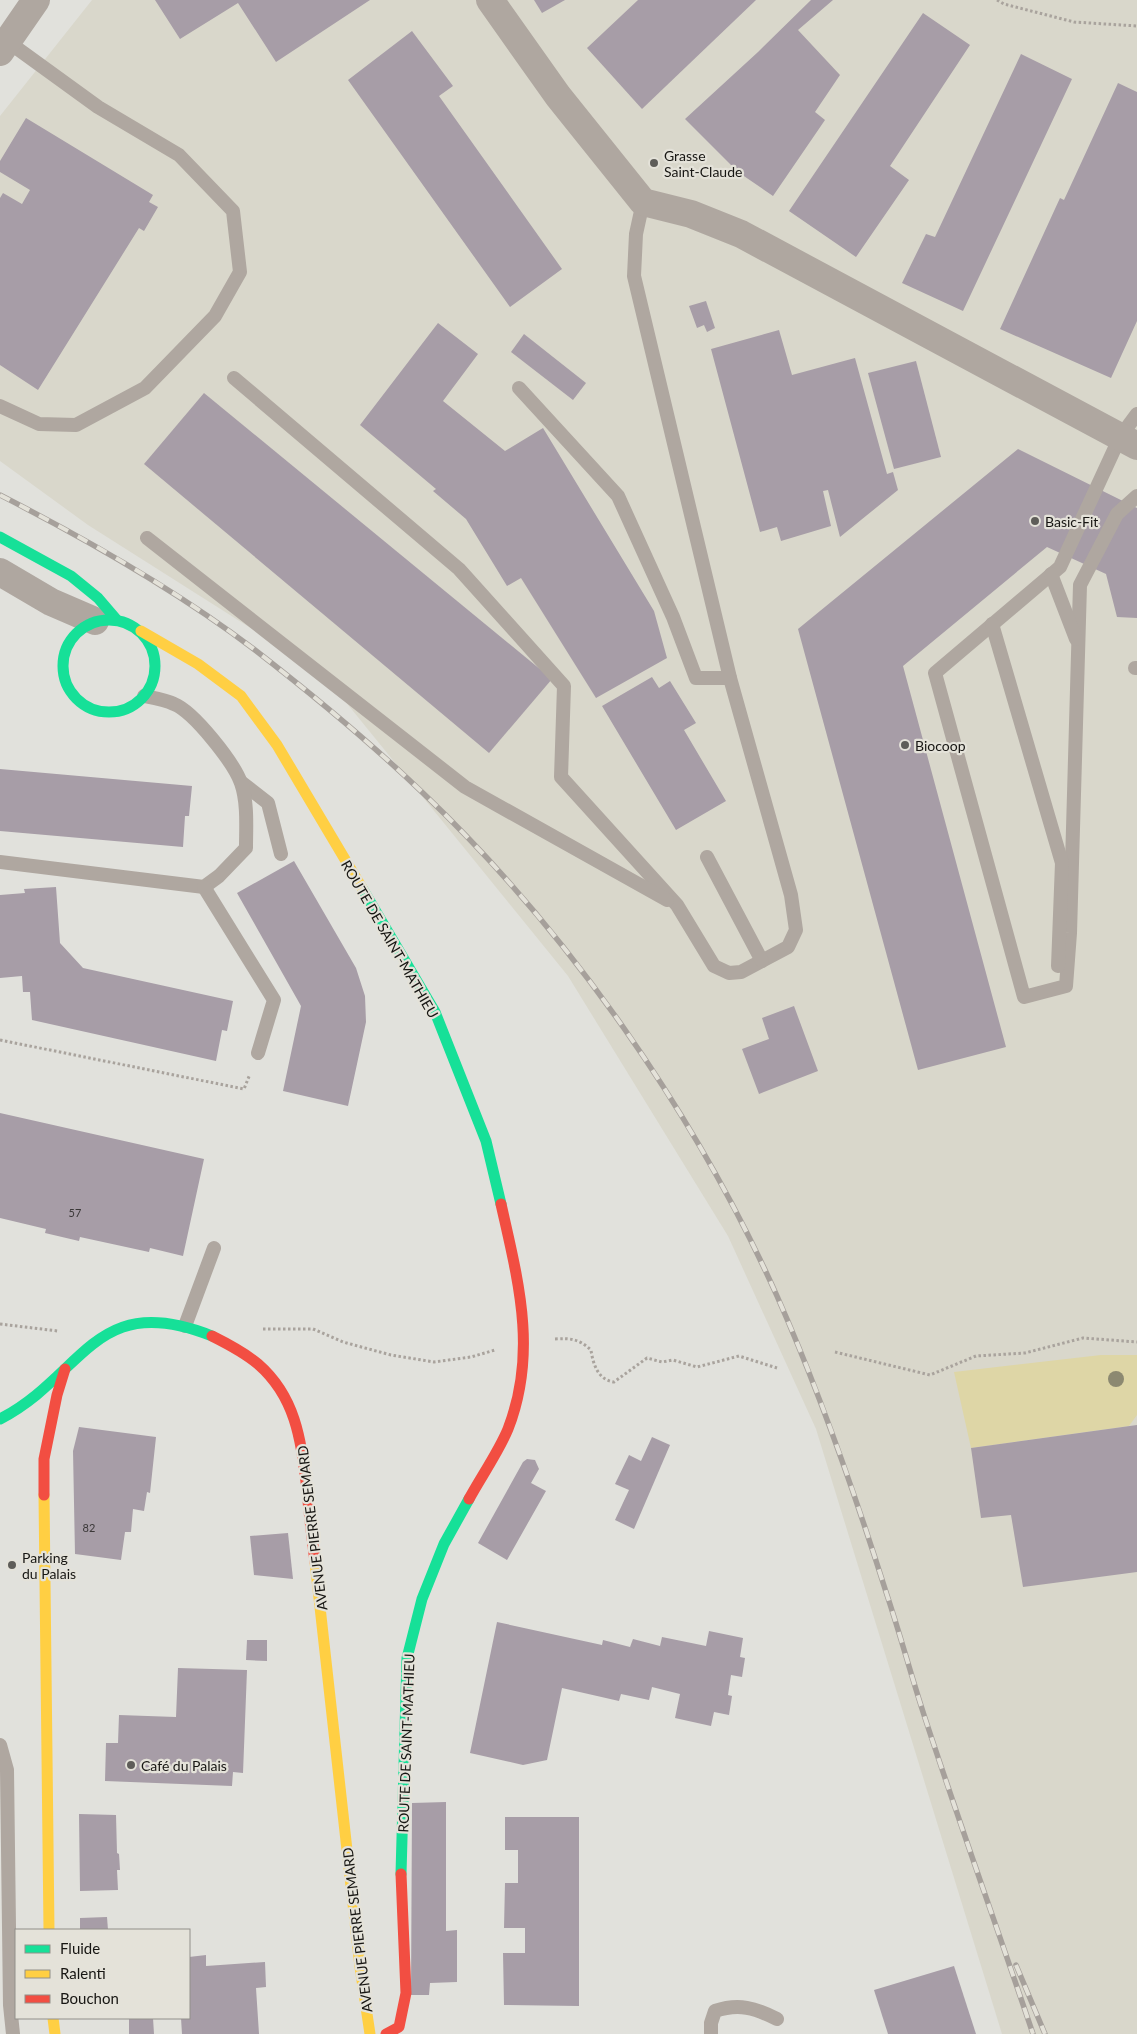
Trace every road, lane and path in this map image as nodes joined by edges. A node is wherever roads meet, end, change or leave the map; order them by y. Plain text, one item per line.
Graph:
1 (36, 0) edge
2 (490, 0) edge
3 (997, 0) edge
4 (1137, 26) edge
5 (4, 47) edge
6 (643, 202) junction
7 (234, 378) dead end
8 (519, 388) dead end
9 (0, 406) edge
10 (1137, 414) edge
11 (1128, 441) edge
12 (1137, 496) edge
13 (0, 537) edge
14 (147, 538) dead end
15 (0, 572) edge
16 (1051, 574) junction
17 (105, 620) junction
18 (992, 624) junction
19 (140, 631) junction
20 (1078, 645) junction
21 (730, 678) junction
22 (144, 696) junction
23 (241, 782) junction
24 (281, 854) dead end
25 (707, 857) dead end
26 (0, 862) edge
27 (204, 887) junction
28 (677, 905) junction
29 (762, 961) junction
30 (1058, 988) junction
31 (0, 1040) edge
32 (258, 1053) dead end
33 (244, 1089) dead end
34 (214, 1248) dead end
35 (0, 1324) edge
36 (185, 1326) junction
37 (288, 1329) dead end
38 (101, 1336) junction
39 (553, 1339) dead end
40 (1137, 1342) edge
41 (498, 1349) dead end
42 (835, 1352) dead end
43 (67, 1363) junction
44 (777, 1368) dead end
45 (3, 1424) edge
46 (38, 1440) dead end
47 (44, 1459) junction
48 (0, 1745) edge
49 (49, 1929) edge
50 (53, 2019) edge
51 (777, 2019) dead end
52 (13, 2034) edge
53 (55, 2034) edge
54 (370, 2034) edge
55 (386, 2034) edge
56 (711, 2034) edge

1 - 5 street
2 - 6 street
3 - 4 path
5 - 9 lane
6 - 11 street
6 - 21 lane
7 - 28 lane
8 - 21 lane
10 - 11 lane
11 - 16 lane
12 - 20 lane
13 - 17 street
14 - 28 lane
15 - 17 street
16 - 18 lane
16 - 20 lane
17 - 19 street
17 - 22 street
18 - 30 lane
18 - 30 lane
19 - 22 street
19 - 55 street, ROUTE DE SAINT-MATHIEU
20 - 30 lane
21 - 29 lane
22 - 23 lane
23 - 24 lane
23 - 27 lane
25 - 29 lane
26 - 27 lane
27 - 32 lane
28 - 29 lane
31 - 33 path
34 - 36 lane
35 - 38 path
36 - 38 street, AVENUE PIERRE SEMARD
36 - 54 street, AVENUE PIERRE SEMARD
37 - 41 path
38 - 43 street, AVENUE PIERRE SEMARD
39 - 44 path
40 - 42 path
43 - 45 street, AVENUE PIERRE SEMARD
43 - 47 street
46 - 47 street
47 - 49 street
48 - 52 lane
50 - 53 street
51 - 56 lane

